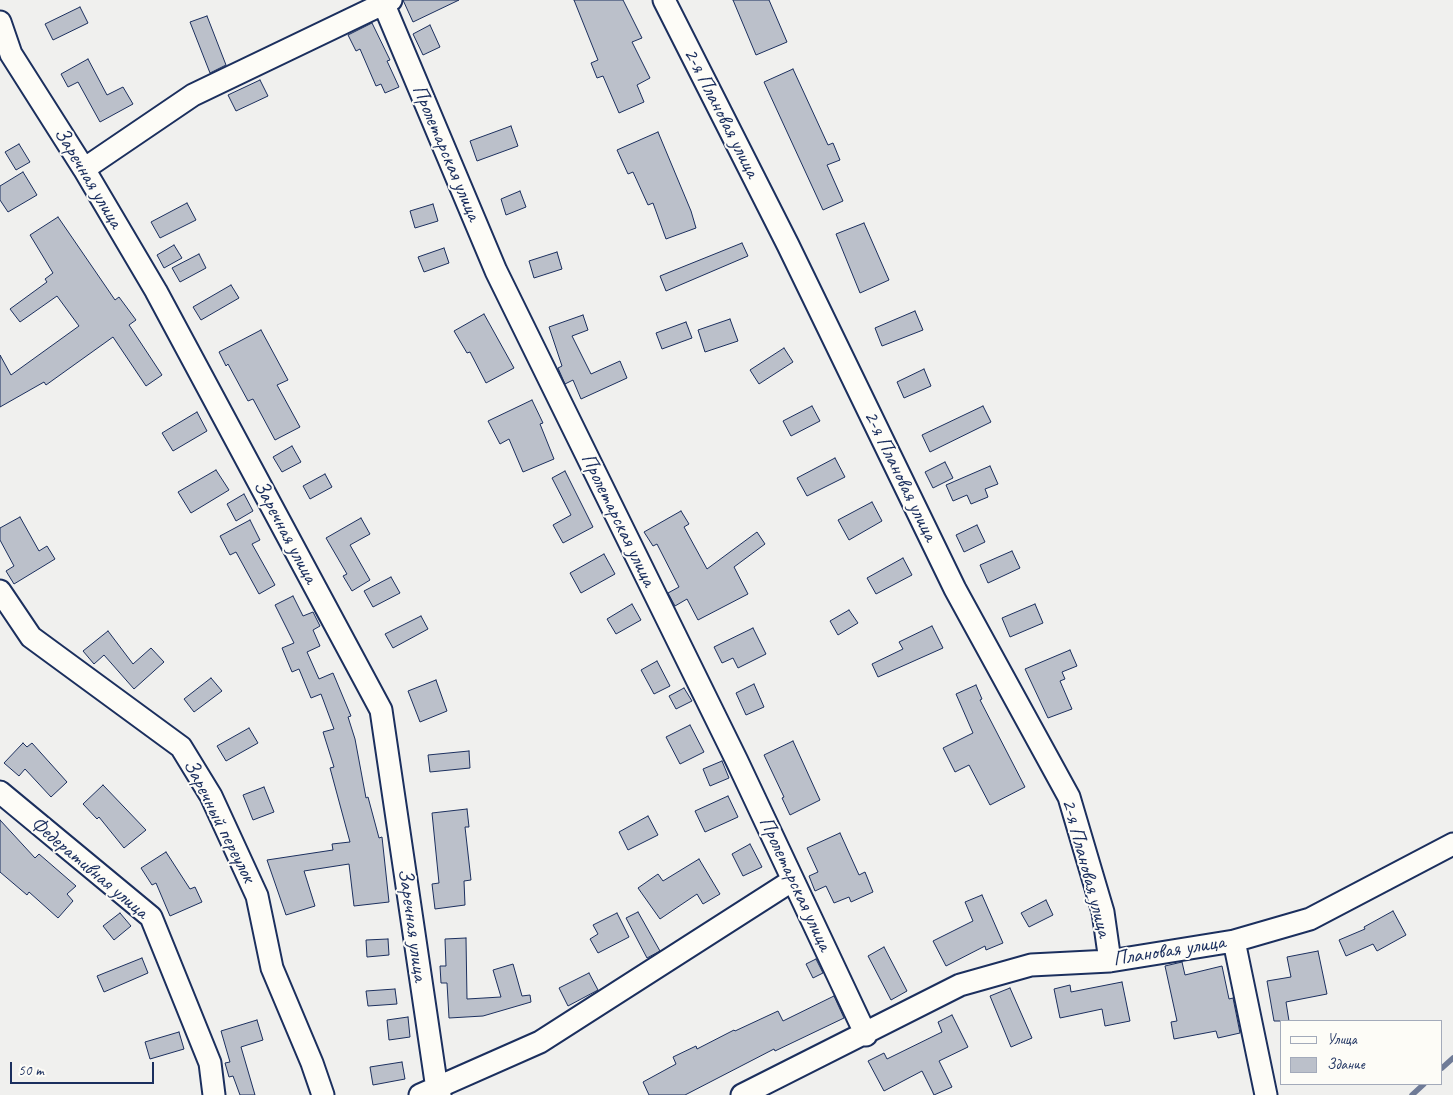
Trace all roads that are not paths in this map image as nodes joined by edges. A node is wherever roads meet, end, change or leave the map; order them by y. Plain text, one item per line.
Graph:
1 (664, 0) edge
2 (385, 1) edge
3 (0, 22) edge
4 (6, 47) edge
5 (84, 169) junction
6 (0, 591) edge
7 (0, 792) edge
8 (1453, 844) edge
9 (793, 880) junction
10 (1234, 941) junction
11 (1110, 961) junction
12 (866, 1035) junction
13 (432, 1093) edge
14 (214, 1095) edge
15 (324, 1095) edge
16 (742, 1095) edge
17 (1266, 1095) edge

1 - 11 street, 2-я Плановая улица
2 - 5 street
2 - 9 street, Пролетарская улица
3 - 4 street, Заречная улица
4 - 5 street, Заречная улица
5 - 13 street, Заречная улица
6 - 15 street, Заречный переулок
7 - 14 street, Федеративная улица
8 - 10 street, Плановая улица
9 - 12 street, Пролетарская улица
9 - 13 street, Заречная улица
10 - 11 street, Плановая улица
10 - 17 street
11 - 12 street, Плановая улица
12 - 16 street, Плановая улица

